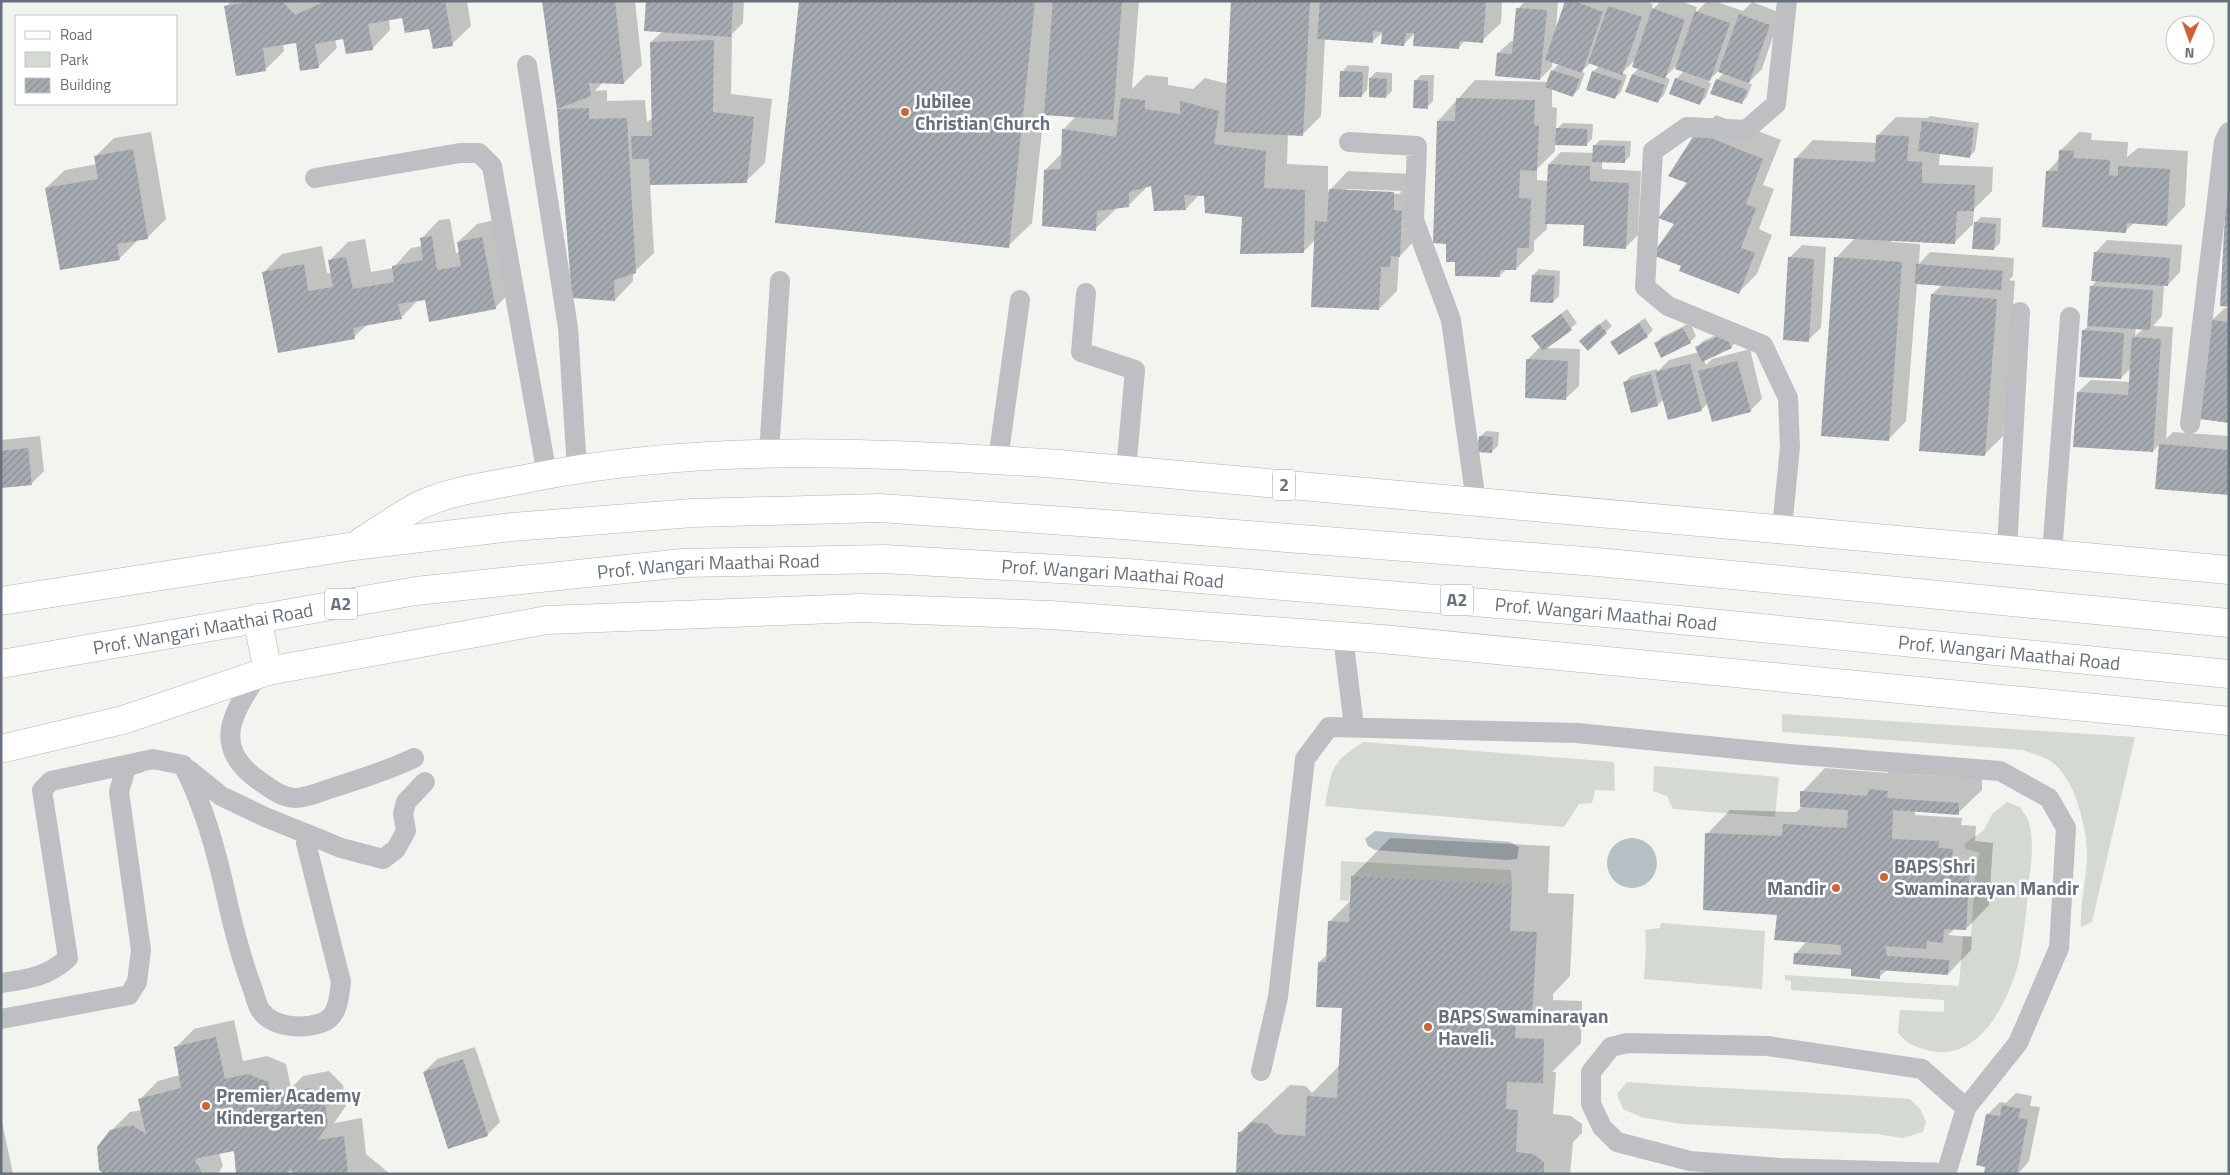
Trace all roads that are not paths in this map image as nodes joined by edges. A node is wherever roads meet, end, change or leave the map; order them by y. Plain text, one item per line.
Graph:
1 (1787, 1) edge
2 (527, 65) dead end
3 (2229, 132) edge
4 (1349, 142) dead end
5 (315, 178) dead end
6 (780, 281) dead end
7 (1086, 293) dead end
8 (1020, 300) dead end
9 (2020, 312) dead end
10 (2070, 317) dead end
11 (2190, 424) dead end
12 (769, 454) junction
13 (998, 460) junction
14 (577, 469) junction
15 (1126, 470) junction
16 (547, 474) junction
17 (1476, 502) junction
18 (1782, 528) junction
19 (354, 546) junction
20 (2007, 549) junction
21 (2052, 553) junction
22 (2229, 570) edge
23 (1, 601) edge
24 (257, 618) junction
25 (2229, 622) edge
26 (1343, 637) junction
27 (1, 664) edge
28 (263, 673) junction
29 (2229, 674) edge
30 (2229, 721) edge
31 (1354, 726) junction
32 (1, 749) edge
33 (414, 758) dead end
34 (153, 759) junction
35 (183, 765) junction
36 (425, 782) dead end
37 (317, 838) junction
38 (6, 982) edge
39 (1, 1019) edge
40 (1261, 1071) dead end
41 (1966, 1108) junction
42 (1946, 1173) edge

1 - 18 lane
2 - 14 lane
3 - 11 lane
4 - 17 lane
5 - 16 lane
6 - 12 lane
7 - 15 lane
8 - 13 lane
9 - 20 lane
10 - 21 lane
12 - 13 main road, 2
12 - 14 main road, 2
13 - 15 main road, 2
14 - 16 main road, 2
15 - 17 main road, 2
16 - 19 main road, 2
17 - 18 main road, 2
18 - 20 main road, 2
19 - 23 main road
19 - 25 main road
20 - 21 main road, 2
21 - 22 main road, 2
24 - 27 main road, Prof. Wangari Maathai Road / A2
24 - 28 main road
24 - 29 main road, Prof. Wangari Maathai Road / A2
26 - 28 main road
26 - 30 main road
26 - 31 lane
28 - 32 main road
28 - 33 lane
31 - 40 lane
31 - 41 lane
34 - 35 lane
34 - 38 lane
34 - 39 lane
35 - 37 lane
35 - 37 lane
36 - 37 lane
41 - 42 lane
41 - 42 lane

